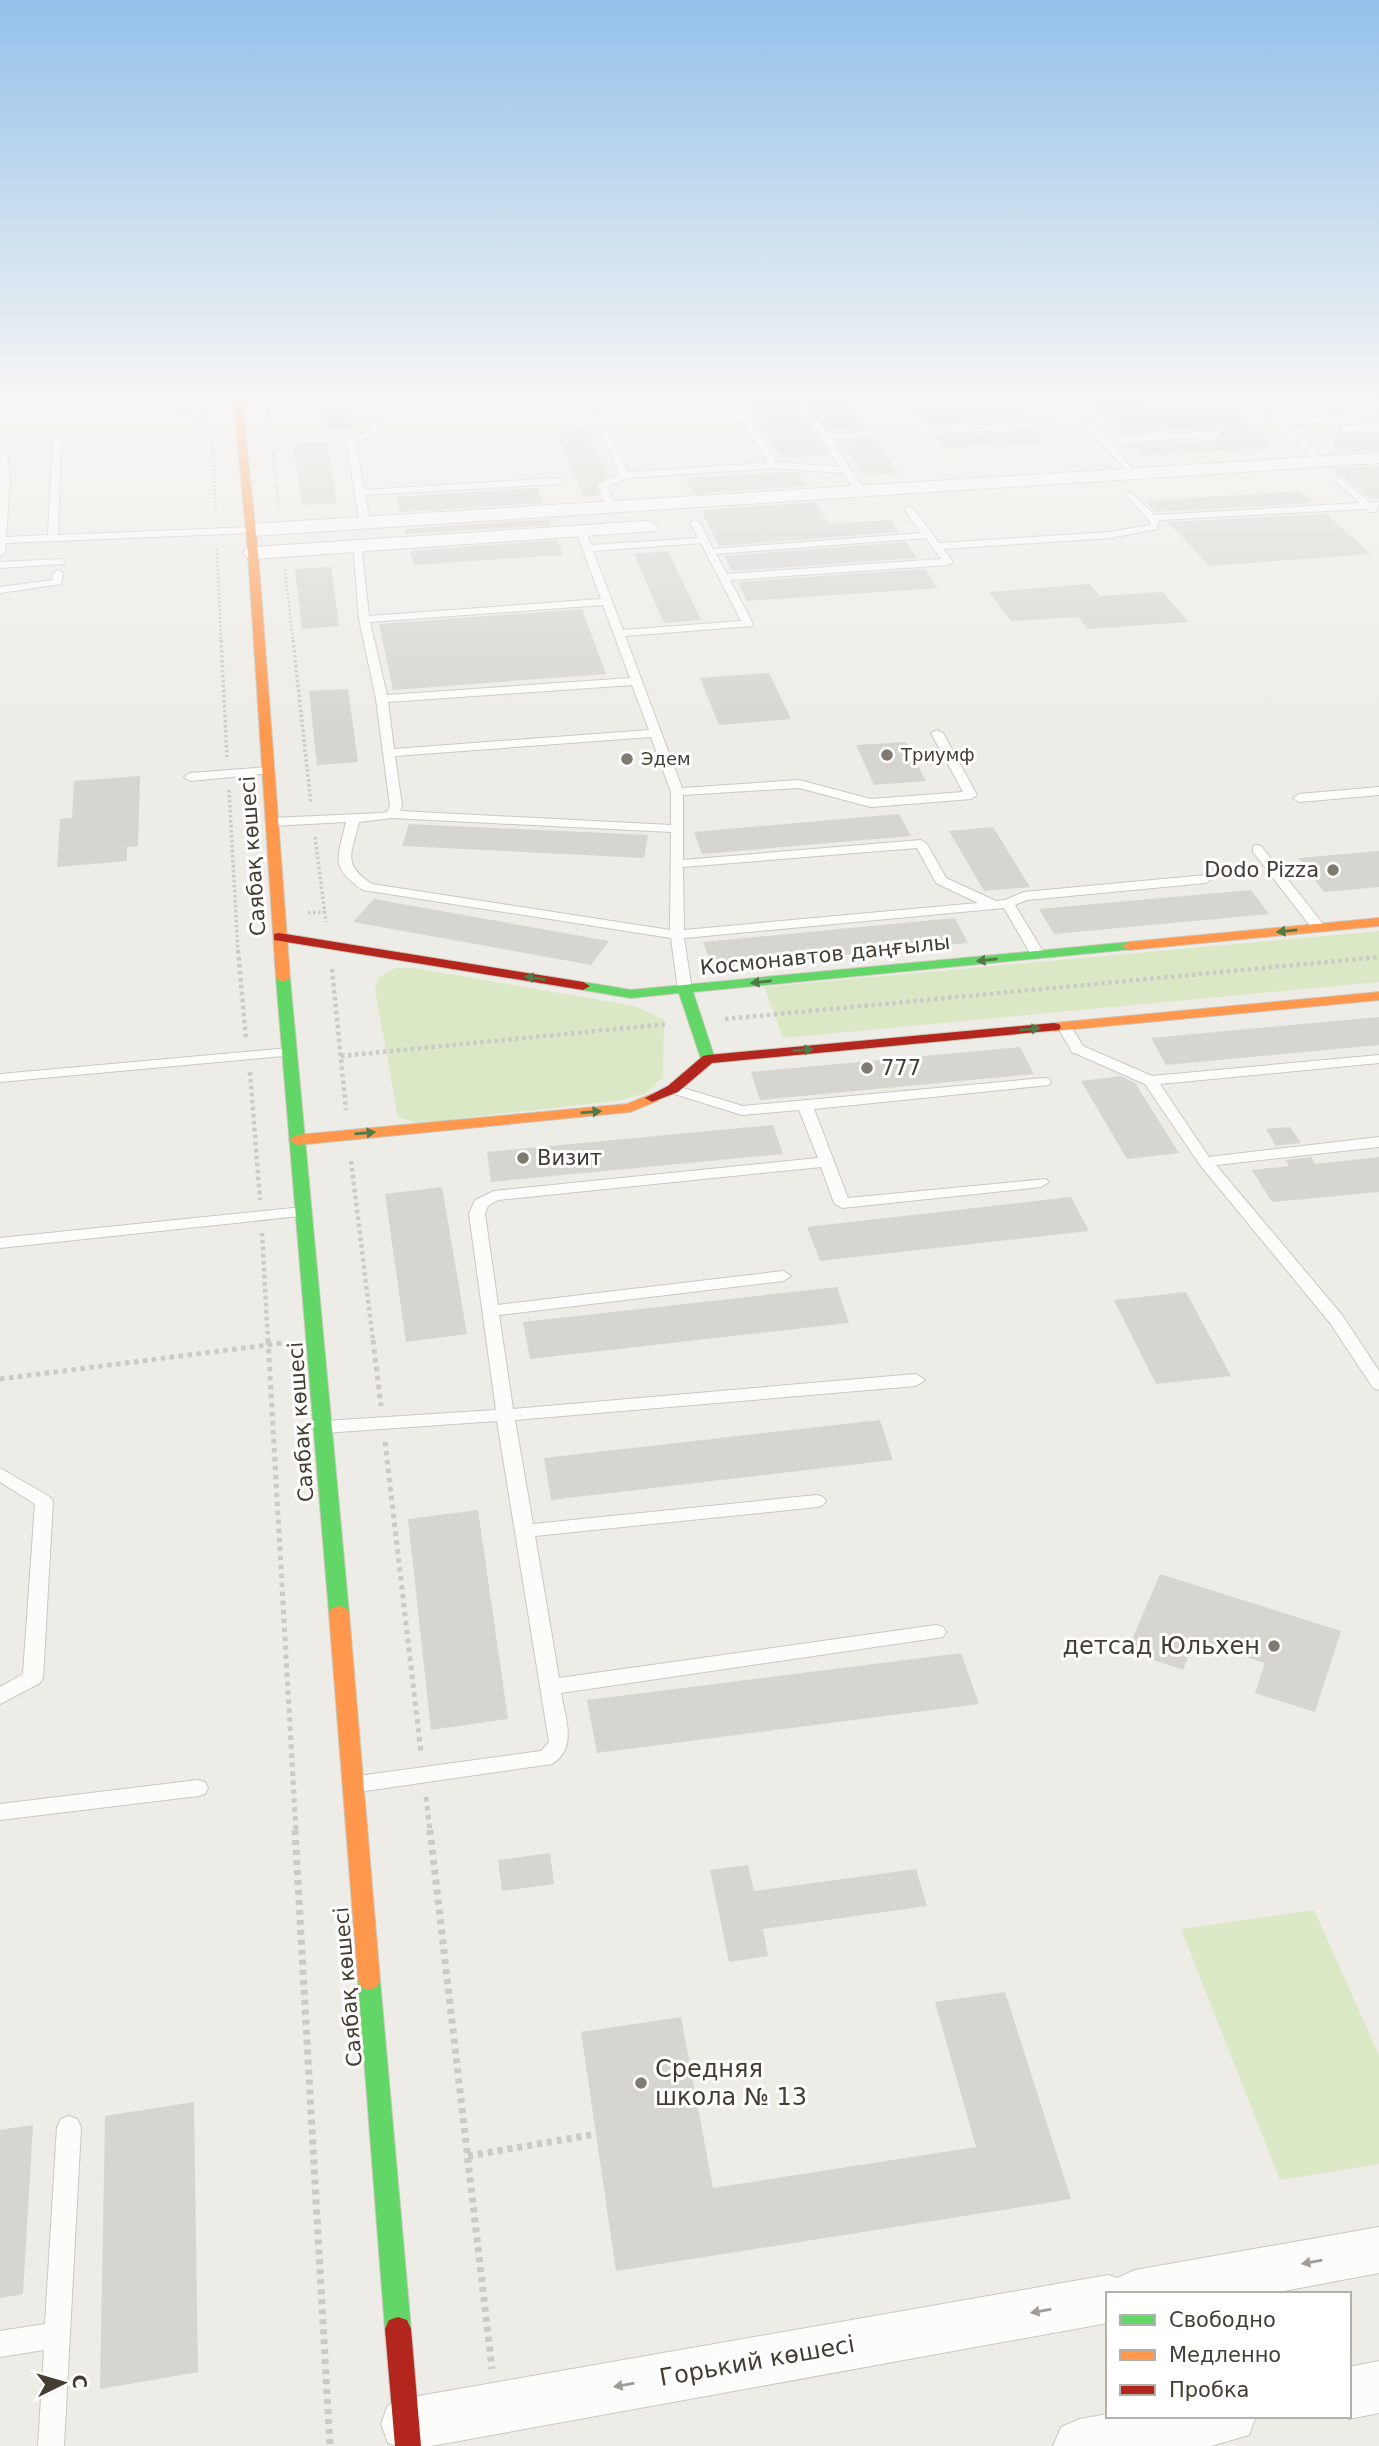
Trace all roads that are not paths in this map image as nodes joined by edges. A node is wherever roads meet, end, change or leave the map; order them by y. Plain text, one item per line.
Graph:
1 (54, 508) edge
2 (249, 508) edge
3 (362, 508) edge
4 (592, 508) edge
5 (931, 508) edge
6 (1144, 508) edge
7 (1316, 508) edge
8 (903, 510) joint
9 (1153, 517) junction
10 (1, 519) edge
11 (365, 522) junction
12 (722, 522) dead end
13 (251, 530) junction
14 (699, 532) junction
15 (929, 535) junction
16 (53, 537) junction
17 (584, 539) junction
18 (0, 540) edge
19 (356, 545) junction
20 (937, 546) junction
21 (710, 552) junction
22 (0, 553) edge
23 (253, 553) junction
24 (0, 565) edge
25 (723, 577) junction
26 (0, 590) edge
27 (607, 602) junction
28 (364, 619) junction
29 (618, 634) junction
30 (636, 681) junction
31 (382, 699) junction
32 (655, 733) junction
33 (937, 733) dead end
34 (391, 753) junction
35 (268, 771) junction
36 (190, 777) dead end
37 (1379, 791) edge
38 (677, 792) junction
39 (1299, 798) dead end
40 (392, 814) junction
41 (354, 820) junction
42 (272, 822) junction
43 (677, 829) junction
44 (1257, 849) dead end
45 (677, 864) junction
46 (1206, 879) dead end
47 (1001, 905) junction
48 (1379, 922) edge
49 (1319, 928) junction
50 (677, 935) junction
51 (279, 937) junction
52 (1038, 955) junction
53 (685, 990) junction
54 (1379, 996) edge
55 (1064, 1026) junction
56 (289, 1052) junction
57 (708, 1059) junction
58 (1379, 1059) edge
59 (0, 1078) edge
60 (1150, 1081) junction
61 (1044, 1082) dead end
62 (673, 1089) junction
63 (805, 1105) junction
64 (297, 1140) junction
65 (1379, 1142) edge
66 (826, 1162) junction
67 (1205, 1162) junction
68 (1041, 1182) dead end
69 (303, 1212) junction
70 (0, 1244) edge
71 (783, 1276) dead end
72 (491, 1311) junction
73 (916, 1380) dead end
74 (1379, 1384) edge
75 (505, 1415) junction
76 (321, 1428) junction
77 (0, 1474) edge
78 (817, 1501) dead end
79 (525, 1531) junction
80 (936, 1632) dead end
81 (551, 1687) junction
82 (0, 1696) edge
83 (352, 1785) junction
84 (198, 1788) dead end
85 (0, 1812) edge
86 (69, 2127) dead end
87 (1379, 2250) edge
88 (1146, 2292) edge
89 (1106, 2299) edge
90 (57, 2335) junction
91 (0, 2344) edge
92 (1379, 2387) edge
93 (1351, 2393) edge
94 (1220, 2418) edge
95 (407, 2435) edge
96 (51, 2446) edge
97 (1080, 2446) edge

1 - 16 lane
2 - 13 street, Саябақ көшесі
3 - 11 lane
4 - 11 street
5 - 8 street
6 - 9 lane
7 - 9 lane
8 - 15 lane
9 - 20 lane
10 - 18 lane
11 - 13 street
12 - 14 street
13 - 16 lane
13 - 23 street, Саябақ көшесі
14 - 17 street
14 - 21 lane
15 - 20 lane
15 - 21 lane
16 - 18 lane
17 - 19 street
17 - 27 lane
18 - 22 lane
19 - 23 street
19 - 28 lane
20 - 25 lane
21 - 25 lane
23 - 35 street, Саябақ көшесі
24 - 26 lane
25 - 29 lane
27 - 28 lane
27 - 29 lane
28 - 31 lane
29 - 30 lane
30 - 31 lane
30 - 32 lane
31 - 34 lane
32 - 34 lane
32 - 38 lane
33 - 38 lane
34 - 40 lane
35 - 36 lane
35 - 42 street, Саябақ көшесі
37 - 39 lane
38 - 43 lane
40 - 41 lane
40 - 43 lane
41 - 42 lane
41 - 50 lane
42 - 51 street, Саябақ көшесі
43 - 45 lane
44 - 49 lane
45 - 47 lane
45 - 50 lane
46 - 47 lane
47 - 50 lane
47 - 52 lane
48 - 49 street, Космонавтов даңғылы
49 -> 52 street, Космонавтов даңғылы
50 - 53 lane
53 -> 51 street, Космонавтов даңғылы
51 - 56 street, Саябақ көшесі
52 -> 53 street, Космонавтов даңғылы
53 - 57 street
54 - 55 street
57 -> 55 street
55 - 60 lane
56 - 59 lane
56 - 64 street, Саябақ көшесі
57 - 62 street
58 - 60 lane
60 - 67 lane
61 - 63 lane
62 - 63 lane
64 -> 62 street
63 - 66 lane
64 - 69 street, Саябақ көшесі
65 - 67 lane
66 - 68 lane
66 - 72 lane
67 - 74 lane
69 - 70 lane
69 - 76 street, Саябақ көшесі
71 - 72 lane
72 - 75 lane
73 - 75 lane
75 - 76 lane
75 - 79 lane
76 - 83 street, Саябақ көшесі
77 - 82 lane
78 - 79 lane
79 - 81 lane
80 - 81 lane
81 - 83 lane
83 - 95 street, Саябақ көшесі
84 - 85 lane
86 - 90 lane
87 -> 88 street
89 -> 95 street, Горький көшесі
90 - 91 lane
90 - 96 lane
92 - 93 street
94 - 97 street

